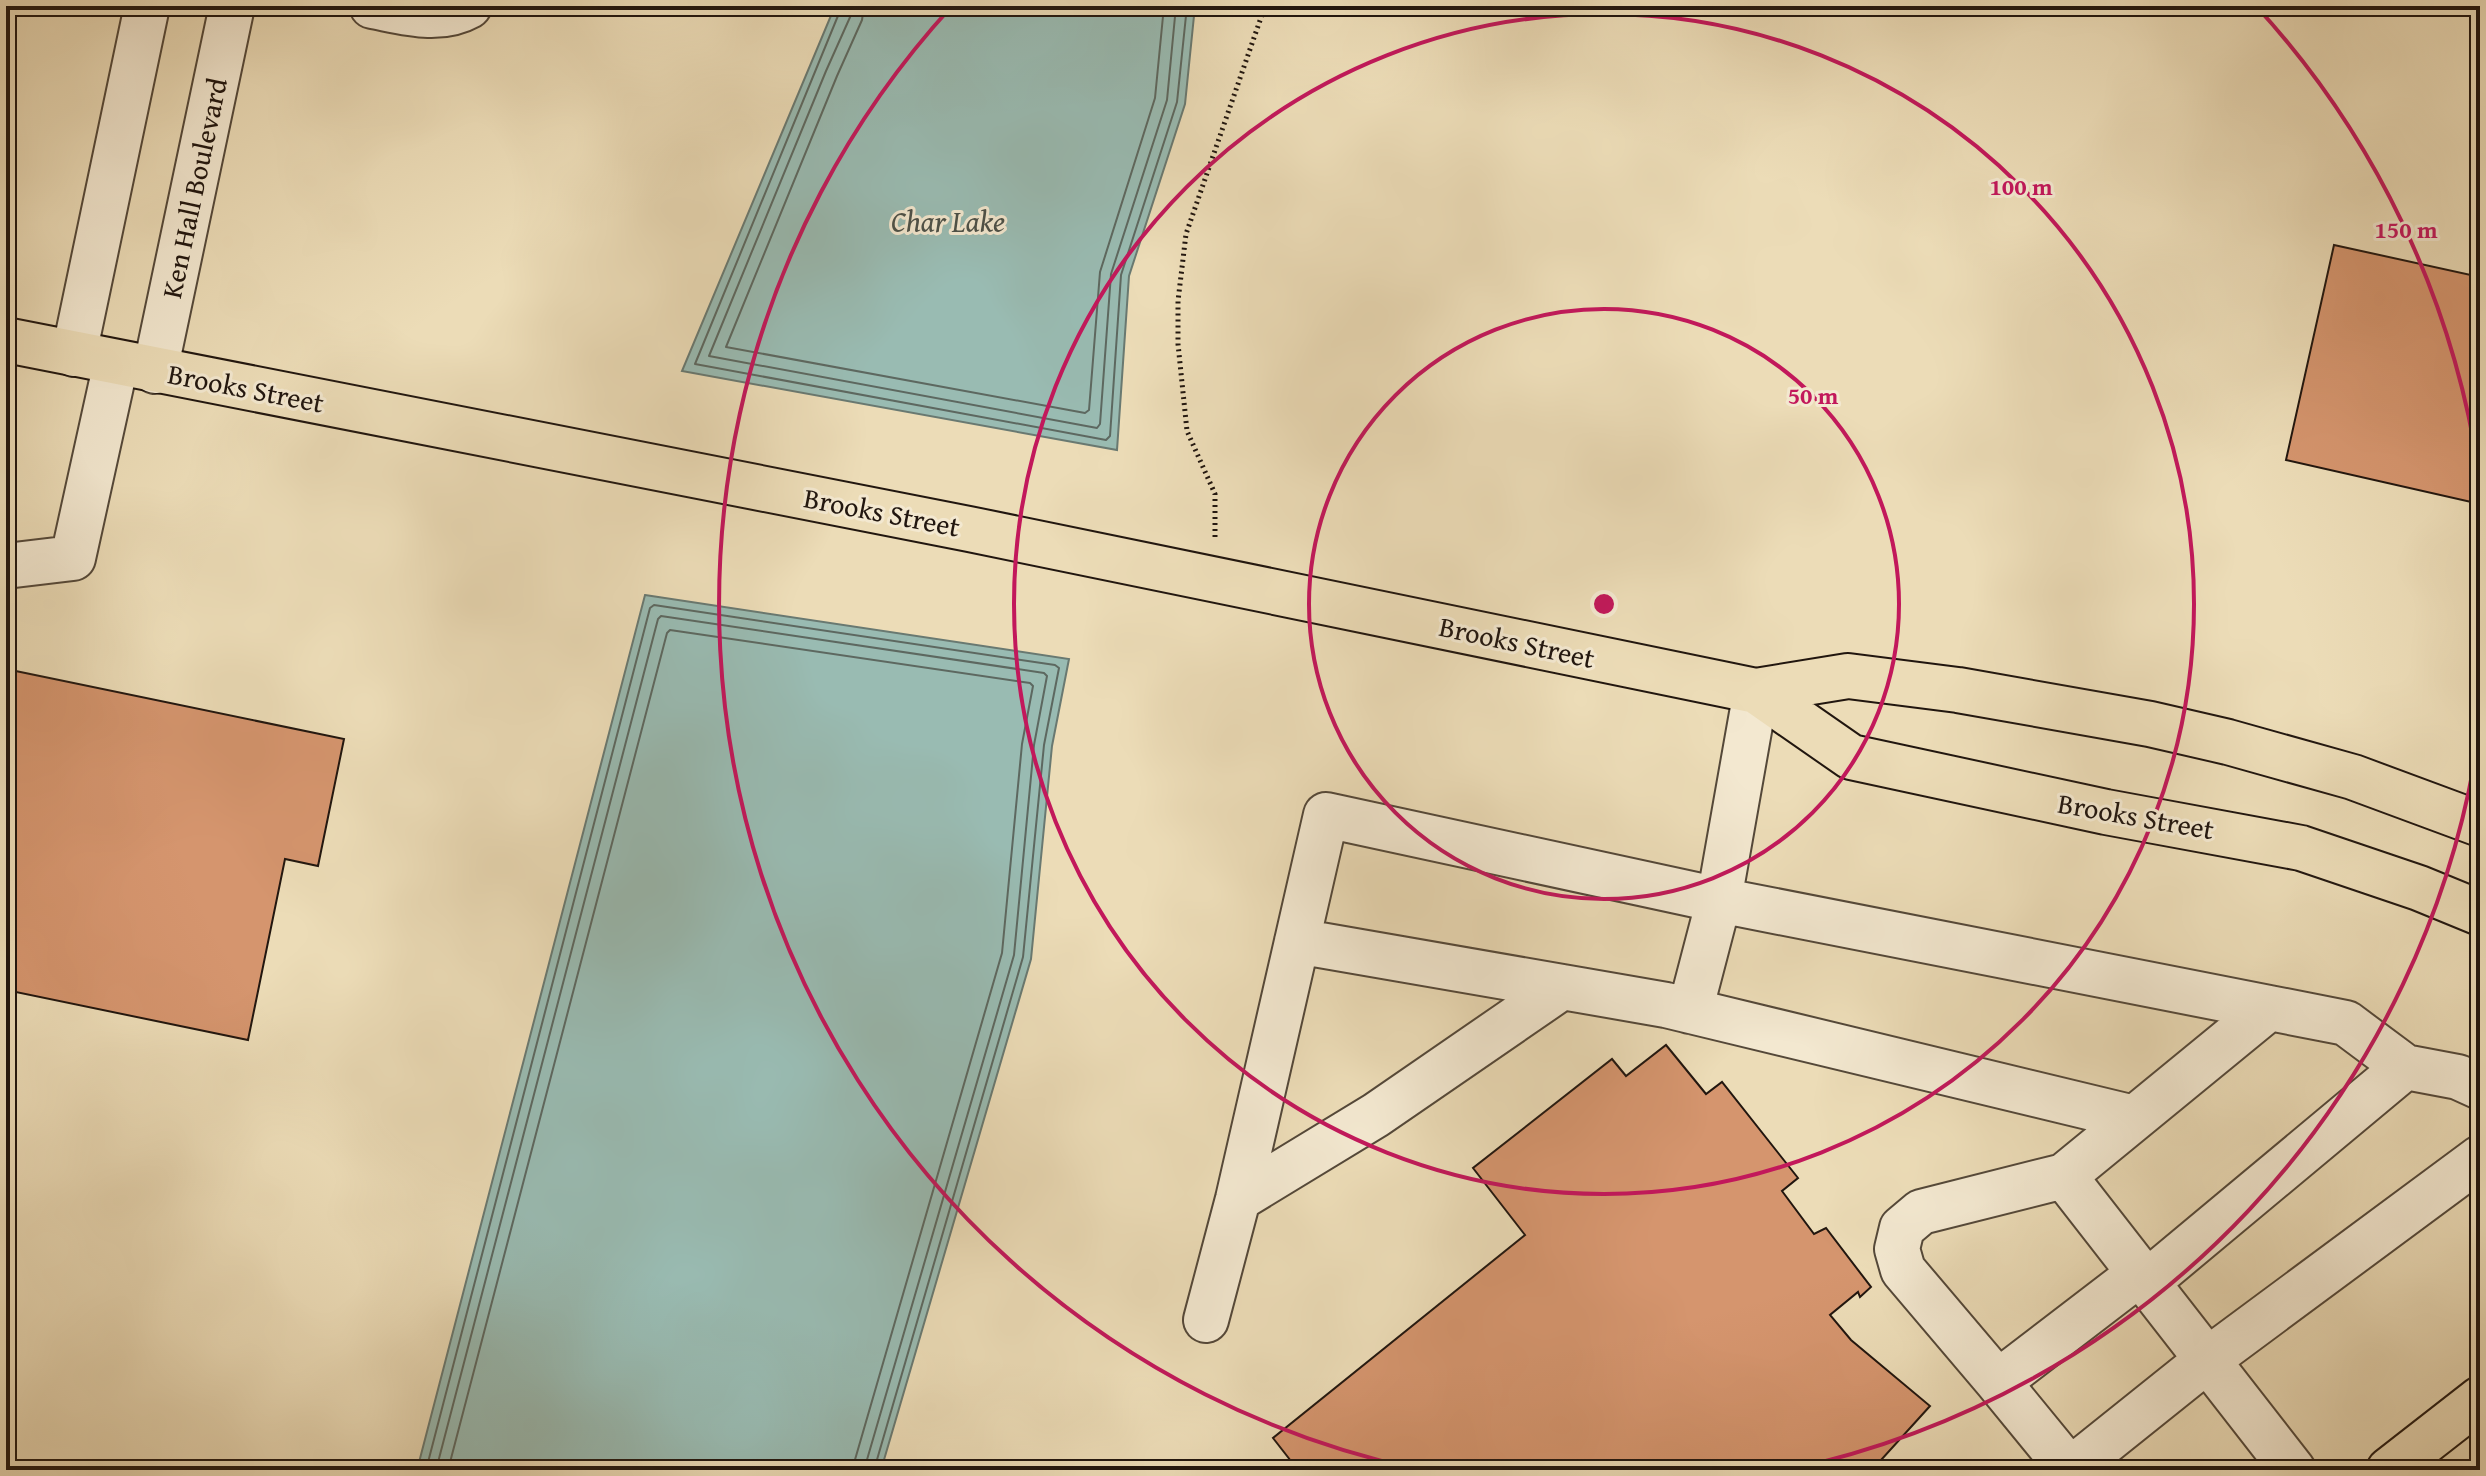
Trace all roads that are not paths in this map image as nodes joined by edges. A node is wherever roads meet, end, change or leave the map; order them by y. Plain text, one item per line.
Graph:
1 (147, 6) edge
2 (232, 6) edge
3 (372, 6) edge
4 (469, 6) edge
5 (6, 340) edge
6 (74, 354) junction
7 (136, 367) junction
8 (6, 566) edge
9 (1756, 691) junction
10 (2480, 824) edge
11 (1719, 900) junction
12 (2480, 913) edge
13 (1297, 941) junction
14 (1562, 987) junction
15 (2269, 1008) junction
16 (1690, 1011) junction
17 (2405, 1067) junction
18 (2480, 1087) edge
19 (2134, 1118) junction
20 (2480, 1158) edge
21 (2064, 1176) junction
22 (1238, 1199) junction
23 (2143, 1278) junction
24 (1206, 1320) dead end
25 (2206, 1361) junction
26 (1998, 1382) junction
27 (2480, 1399) edge
28 (2293, 1470) edge
29 (2389, 1470) edge

1 - 6 street
2 - 7 street, Ken Hall Boulevard
3 - 4 street
5 - 6 main road, Brooks Street
6 - 7 main road, Brooks Street
7 - 8 street, Ken Hall Boulevard
7 - 9 main road, Brooks Street
9 - 10 main road, Brooks Street
9 - 11 street
9 - 12 main road, Brooks Street
11 - 13 street
11 - 15 street
11 - 16 street
13 - 14 street
13 - 22 street
14 - 16 street
14 - 22 street
15 - 17 street
15 - 19 street
16 - 19 street
17 - 18 street
17 - 23 street
19 - 21 street
20 - 25 street
21 - 23 street
21 - 26 street
22 - 24 street
23 - 25 street
23 - 26 street
25 - 26 street
25 - 28 street
27 - 29 main road

